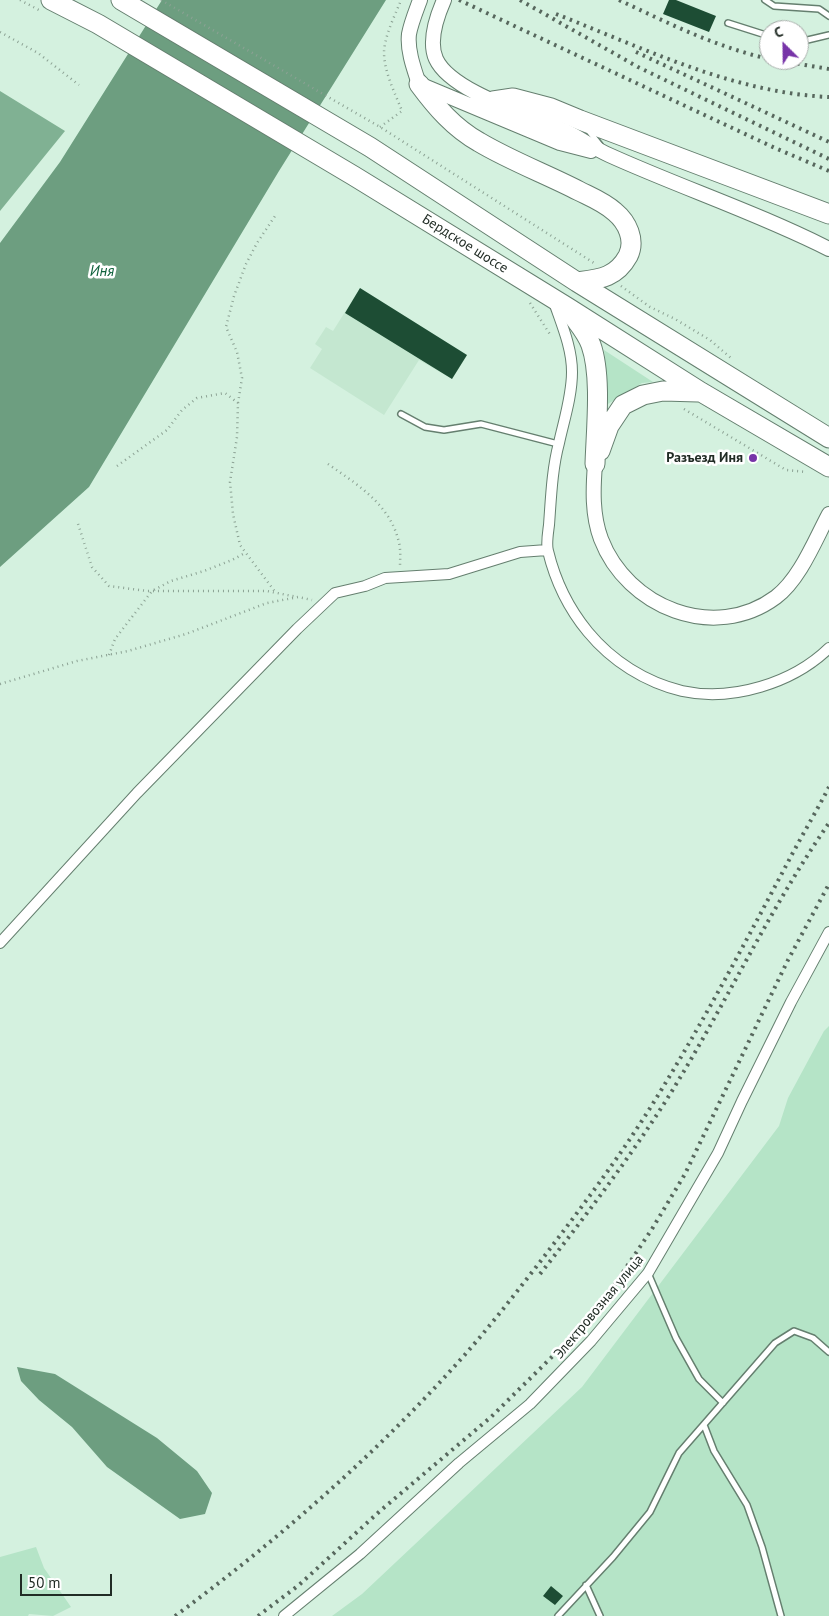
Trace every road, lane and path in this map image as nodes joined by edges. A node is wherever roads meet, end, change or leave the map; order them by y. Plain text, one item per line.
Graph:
1 (51, 0) edge
2 (122, 0) edge
3 (161, 0) edge
4 (401, 0) edge
5 (420, 0) edge
6 (444, 0) edge
7 (764, 0) edge
8 (829, 16) edge
9 (728, 23) dead end
10 (0, 32) edge
11 (759, 33) edge
12 (829, 35) edge
13 (809, 40) edge
14 (419, 84) junction
15 (79, 85) dead end
16 (493, 101) junction
17 (580, 120) junction
18 (380, 127) junction
19 (608, 155) junction
20 (277, 213) dead end
21 (829, 214) edge
22 (829, 249) edge
23 (596, 264) dead end
24 (576, 282) junction
25 (621, 286) dead end
26 (560, 303) junction
27 (739, 364) dead end
28 (701, 392) junction
29 (238, 403) junction
30 (684, 409) dead end
31 (401, 414) dead end
32 (829, 438) edge
33 (558, 444) junction
34 (328, 464) dead end
35 (595, 464) junction
36 (117, 466) dead end
37 (820, 470) edge
38 (829, 514) edge
39 (78, 524) dead end
40 (547, 550) junction
41 (246, 553) junction
42 (401, 576) junction
43 (152, 591) junction
44 (276, 593) junction
45 (298, 597) junction
46 (324, 602) junction
47 (829, 648) edge
48 (109, 655) junction
49 (0, 684) edge
50 (827, 939) edge
51 (0, 943) edge
52 (648, 1274) junction
53 (829, 1352) edge
54 (723, 1402) junction
55 (704, 1424) junction
56 (586, 1585) junction
57 (284, 1616) edge
58 (558, 1616) edge
59 (600, 1616) edge
60 (781, 1616) edge

1 - 26 highway, Бердское шоссе
2 - 24 highway, Бердское шоссе
3 - 18 path
4 - 18 path
5 - 14 main road
6 - 16 main road
7 - 8 lane
9 - 11 lane
10 - 15 path
12 - 13 lane
14 - 19 main road
14 - 24 highway
16 - 17 highway
16 - 19 main road
17 - 19 lane
17 - 21 highway
18 - 23 path
19 - 22 main road
20 - 29 path
24 - 32 highway, Бердское шоссе
25 - 27 path
26 - 28 highway, Бердское шоссе
26 - 33 street
26 - 35 highway
28 - 35 highway
28 - 37 highway, Бердское шоссе
29 - 36 path
29 - 41 path
30 - 37 path
31 - 33 lane
33 - 40 street
34 - 42 path
35 - 38 main road
39 - 43 path
40 - 42 street
40 - 47 street
41 - 43 path
41 - 44 path
42 - 46 street
43 - 44 path
43 - 48 path
44 - 45 path
45 - 46 path
45 - 48 path
46 - 51 street
48 - 49 path
50 - 52 street, Электровозная улица
52 - 54 lane
52 - 57 street, Электровозная улица
53 - 54 lane
54 - 55 lane
55 - 56 lane
55 - 60 lane
56 - 58 lane
56 - 59 lane

